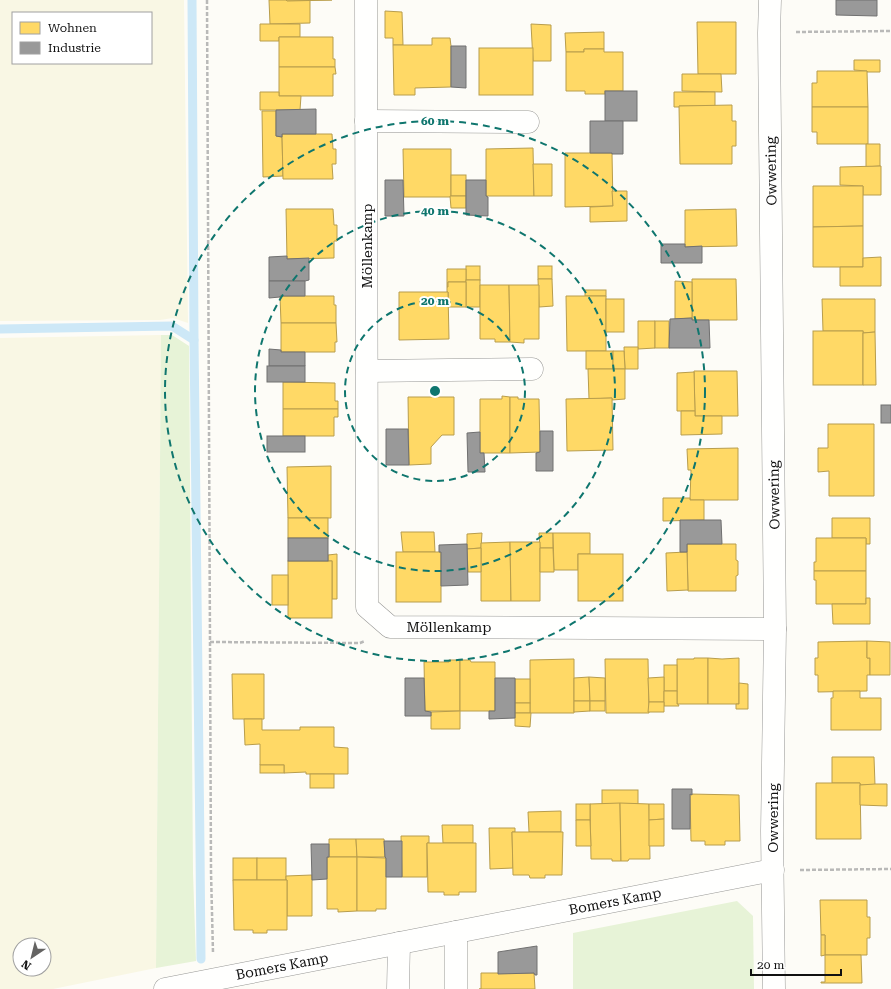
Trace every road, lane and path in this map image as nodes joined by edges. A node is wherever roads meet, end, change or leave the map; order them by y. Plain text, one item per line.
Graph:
1 (207, 0) edge
2 (366, 0) edge
3 (770, 0) edge
4 (891, 31) edge
5 (770, 33) junction
6 (366, 121) junction
7 (528, 122) dead end
8 (532, 369) dead end
9 (367, 371) junction
10 (390, 627) junction
11 (775, 629) junction
12 (210, 642) junction
13 (891, 869) edge
14 (773, 870) junction
15 (456, 932) junction
16 (399, 943) junction
17 (214, 980) junction
18 (169, 989) edge
19 (398, 989) edge
20 (456, 989) edge
21 (774, 989) edge

1 - 12 path
2 - 6 street, Möllenkamp
3 - 5 street, Owwering
4 - 5 path
5 - 11 street, Owwering
6 - 7 street
6 - 9 street, Möllenkamp
8 - 9 street
9 - 10 street, Möllenkamp
10 - 11 street, Möllenkamp
10 - 12 path
11 - 14 street, Owwering
12 - 17 path
13 - 14 path
14 - 15 street, Bomers Kamp
14 - 21 street, Owwering
15 - 16 street, Bomers Kamp
15 - 20 street
16 - 17 street, Bomers Kamp
16 - 19 street
17 - 18 street, Bomers Kamp

